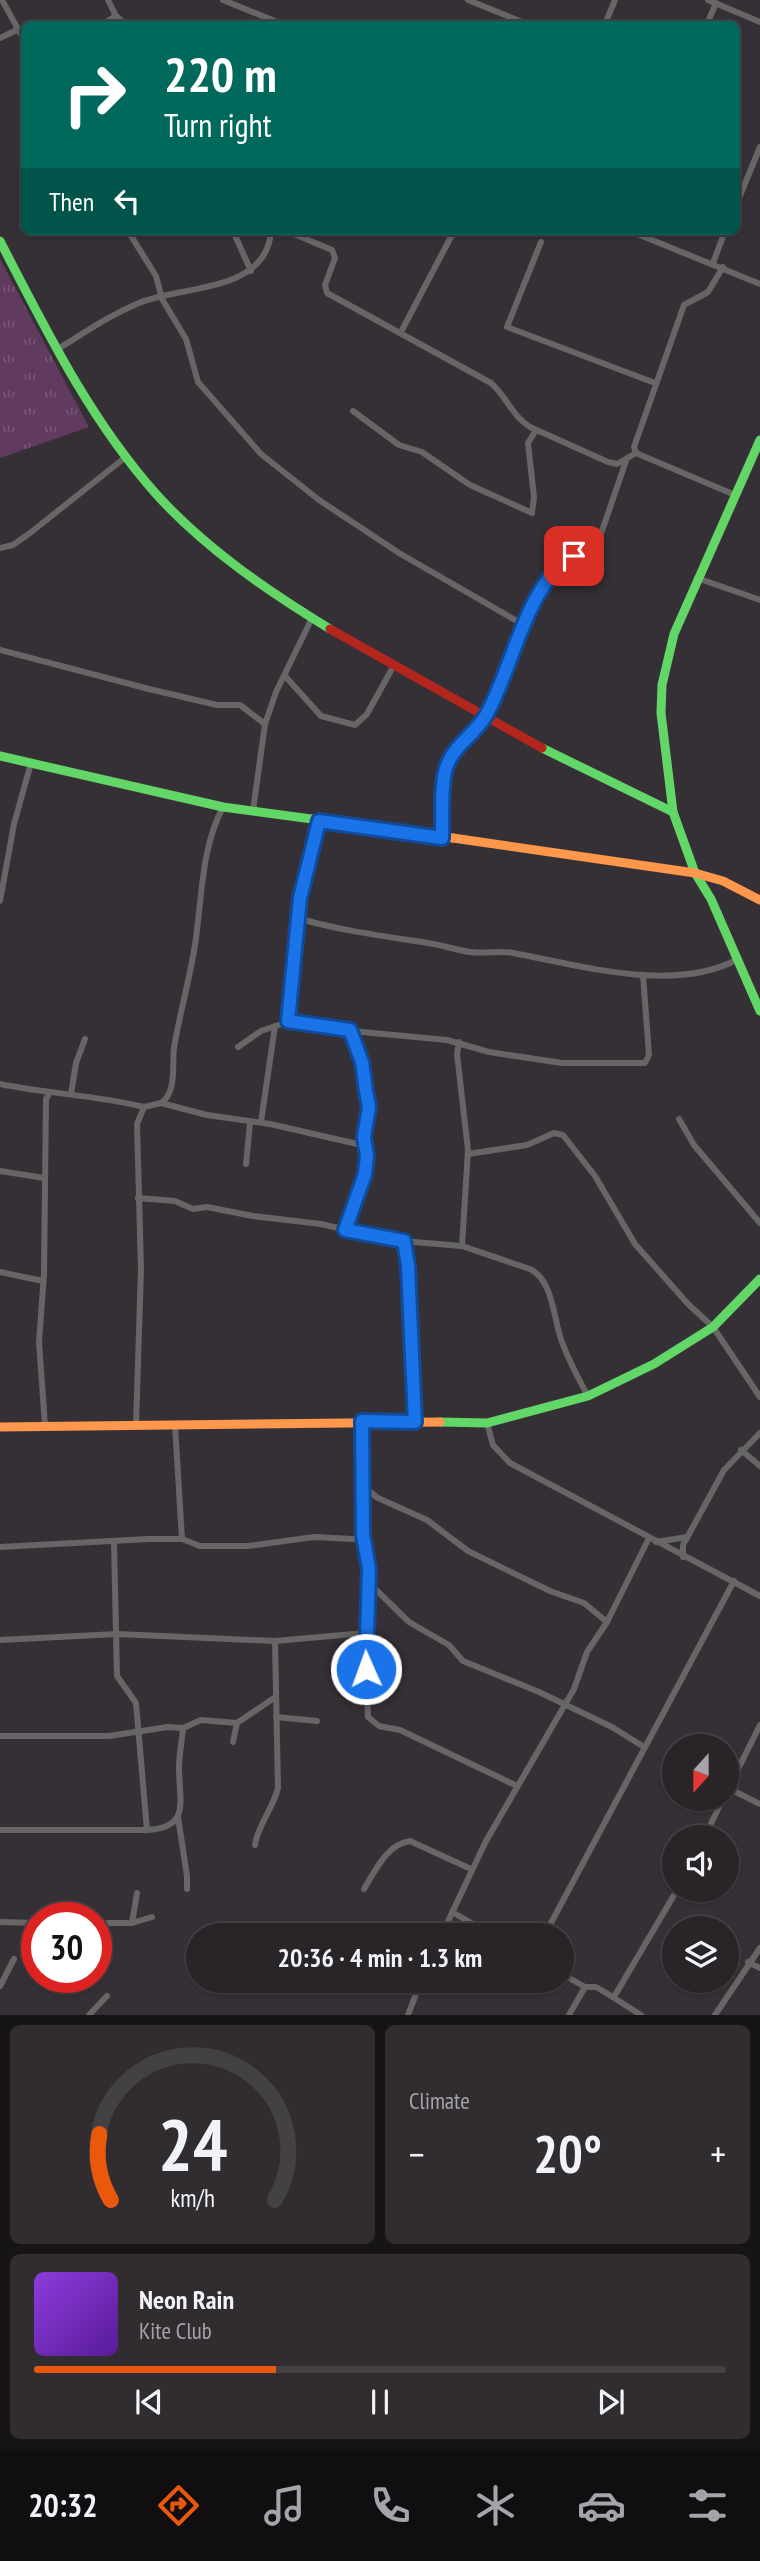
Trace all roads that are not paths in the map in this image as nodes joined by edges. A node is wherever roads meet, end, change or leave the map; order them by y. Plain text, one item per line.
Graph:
1 (2, 0) edge
2 (108, 0) edge
3 (223, 0) edge
4 (246, 0) edge
5 (468, 0) edge
6 (615, 0) edge
7 (708, 0) edge
8 (716, 4) junction
9 (242, 8) junction
10 (116, 16) junction
11 (107, 21) edge
12 (122, 21) edge
13 (274, 21) edge
14 (520, 21) edge
15 (606, 21) edge
16 (708, 21) edge
17 (760, 22) edge
18 (19, 29) junction
19 (21, 33) edge
20 (0, 38) edge
21 (760, 147) edge
22 (740, 196) edge
23 (130, 235) edge
24 (235, 235) edge
25 (270, 235) edge
26 (296, 235) edge
27 (452, 235) edge
28 (640, 235) edge
29 (724, 235) edge
30 (0, 241) edge
31 (541, 242) dead end
32 (713, 263) junction
33 (723, 267) junction
34 (251, 271) junction
35 (760, 284) edge
36 (162, 299) junction
37 (401, 332) junction
38 (58, 349) junction
39 (656, 383) junction
40 (353, 411) dead end
41 (536, 430) junction
42 (760, 440) edge
43 (636, 453) junction
44 (127, 456) junction
45 (626, 461) junction
46 (735, 495) junction
47 (0, 548) edge
48 (697, 578) junction
49 (760, 600) edge
50 (313, 618) junction
51 (522, 624) junction
52 (0, 650) edge
53 (393, 667) junction
54 (286, 677) junction
55 (484, 718) junction
56 (265, 724) junction
57 (0, 755) edge
58 (31, 763) junction
59 (223, 807) junction
60 (253, 811) junction
61 (673, 811) junction
62 (319, 821) junction
63 (442, 838) junction
64 (9, 851) junction
65 (0, 855) edge
66 (3, 869) edge
67 (695, 873) junction
68 (760, 900) edge
69 (0, 901) edge
70 (297, 918) junction
71 (738, 959) junction
72 (643, 975) junction
73 (760, 1011) edge
74 (288, 1021) junction
75 (275, 1026) junction
76 (350, 1030) junction
77 (85, 1038) dead end
78 (458, 1042) junction
79 (238, 1047) dead end
80 (0, 1084) edge
81 (49, 1094) junction
82 (71, 1094) junction
83 (161, 1103) junction
84 (144, 1107) junction
85 (679, 1119) dead end
86 (261, 1122) junction
87 (250, 1123) junction
88 (366, 1146) junction
89 (468, 1154) junction
90 (246, 1164) dead end
91 (0, 1171) edge
92 (44, 1178) junction
93 (138, 1198) junction
94 (760, 1223) edge
95 (345, 1230) junction
96 (404, 1241) junction
97 (462, 1246) junction
98 (0, 1272) edge
99 (760, 1279) edge
100 (43, 1281) junction
101 (713, 1327) junction
102 (588, 1396) junction
103 (760, 1396) edge
104 (362, 1421) junction
105 (415, 1422) junction
106 (487, 1423) junction
107 (175, 1425) junction
108 (45, 1426) junction
109 (136, 1426) junction
110 (0, 1427) edge
111 (760, 1433) edge
112 (741, 1450) junction
113 (760, 1466) edge
114 (365, 1488) junction
115 (363, 1535) junction
116 (687, 1537) junction
117 (182, 1539) junction
118 (652, 1540) junction
119 (114, 1543) junction
120 (0, 1547) edge
121 (683, 1557) junction
122 (734, 1581) junction
123 (368, 1582) junction
124 (760, 1596) edge
125 (607, 1622) junction
126 (365, 1633) junction
127 (117, 1634) junction
128 (0, 1640) edge
129 (275, 1641) junction
130 (274, 1698) junction
131 (565, 1705) junction
132 (276, 1717) junction
133 (317, 1721) dead end
134 (237, 1723) junction
135 (760, 1725) edge
136 (183, 1728) junction
137 (139, 1732) junction
138 (0, 1736) edge
139 (752, 1740) junction
140 (233, 1742) dead end
141 (760, 1744) edge
142 (644, 1747) junction
143 (739, 1766) edge
144 (517, 1786) junction
145 (739, 1795) edge
146 (760, 1804) edge
147 (178, 1817) junction
148 (0, 1830) edge
149 (147, 1830) junction
150 (256, 1845) dead end
151 (471, 1869) junction
152 (187, 1889) dead end
153 (365, 1889) dead end
154 (137, 1893) dead end
155 (670, 1902) edge
156 (452, 1912) junction
157 (152, 1917) dead end
158 (0, 1922) edge
159 (21, 1923) edge
160 (112, 1923) edge
161 (132, 1923) junction
162 (447, 1923) edge
163 (471, 1923) edge
164 (551, 1923) edge
165 (760, 1948) edge
166 (14, 1959) dead end
167 (748, 1962) junction
168 (760, 1968) edge
169 (574, 1981) edge
170 (0, 1986) edge
171 (584, 1987) junction
172 (416, 1993) edge
173 (107, 1996) dead end
174 (614, 1997) junction
175 (89, 2015) edge
176 (408, 2015) edge
177 (569, 2015) edge
178 (641, 2015) edge
179 (715, 2015) edge

1 - 18 street
2 - 10 street
3 - 9 street
4 - 9 street
5 - 14 street
6 - 15 street
7 - 8 street
8 - 16 street
8 - 17 street
9 - 13 street
10 - 11 street
10 - 12 street
18 - 19 street
18 - 20 street
21 - 22 street
23 - 36 street
24 - 34 street
25 - 34 street
26 - 37 street
27 - 37 street
28 - 32 street
29 - 32 street
30 - 38 street
31 - 39 street
32 - 33 street
33 - 35 street
33 - 39 street
34 - 36 street
36 - 38 street
36 - 51 street
37 - 41 street
38 - 44 street
39 - 43 street
40 - 41 street
41 - 45 street
42 - 46 street
43 - 45 street
43 - 46 street
44 - 47 street
44 - 50 street
45 - 51 street
46 - 48 street
48 - 49 street
48 - 61 street
50 - 53 street
50 - 54 street
51 - 55 street
52 - 56 street
53 - 54 street
53 - 55 street
54 - 56 street
55 - 61 street
55 - 63 street
56 - 60 street
57 - 58 street
58 - 59 street
58 - 64 street
59 - 60 street
59 - 83 street
60 - 62 street
61 - 67 street
62 - 63 street
62 - 70 street
63 - 67 street
64 - 65 street
64 - 66 street
66 - 69 street
67 - 68 street
67 - 71 street
70 - 72 street
70 - 74 street
71 - 72 street
71 - 73 street
72 - 78 street
74 - 75 street
74 - 76 street
75 - 79 street
75 - 86 street
76 - 78 street
76 - 88 street
77 - 82 street
78 - 89 street
80 - 81 street
81 - 82 street
81 - 92 street
82 - 84 street
83 - 84 street
83 - 87 street
84 - 93 street
85 - 94 street
86 - 87 street
86 - 88 street
87 - 90 street
88 - 95 street
89 - 97 street
89 - 101 street
91 - 92 street
92 - 100 street
93 - 95 street
93 - 109 street
95 - 96 street
96 - 97 street
96 - 105 street
97 - 102 street
98 - 100 street
99 - 101 street
100 - 108 street
101 - 102 street
101 - 103 street
102 - 106 street
104 - 105 street
104 - 107 street
104 - 114 street
105 - 106 street
106 - 118 street
107 - 109 street
107 - 117 street
108 - 109 street
108 - 110 street
111 - 112 street
112 - 113 street
112 - 116 street
114 - 115 street
114 - 125 street
115 - 117 street
115 - 123 street
116 - 118 street
116 - 121 street
117 - 119 street
118 - 121 street
118 - 125 street
119 - 120 street
119 - 127 street
121 - 122 street
122 - 124 street
122 - 142 street
123 - 126 street
123 - 131 street
125 - 131 street
126 - 129 street
126 - 144 street
127 - 128 street
127 - 129 street
127 - 137 street
129 - 130 street
130 - 132 street
130 - 134 street
131 - 142 street
131 - 144 street
132 - 133 street
132 - 150 street
134 - 136 street
134 - 140 street
135 - 139 street
136 - 137 street
136 - 147 street
137 - 138 street
137 - 149 street
139 - 141 street
139 - 143 street
142 - 164 street
144 - 151 street
145 - 146 street
147 - 149 street
147 - 152 street
148 - 149 street
151 - 153 street
151 - 156 street
154 - 161 street
155 - 174 street
156 - 162 street
156 - 163 street
157 - 161 street
158 - 159 street
160 - 161 street
165 - 167 street
166 - 170 street
167 - 168 street
167 - 179 street
169 - 171 street
171 - 174 street
171 - 177 street
172 - 176 street
173 - 175 street
174 - 178 street

